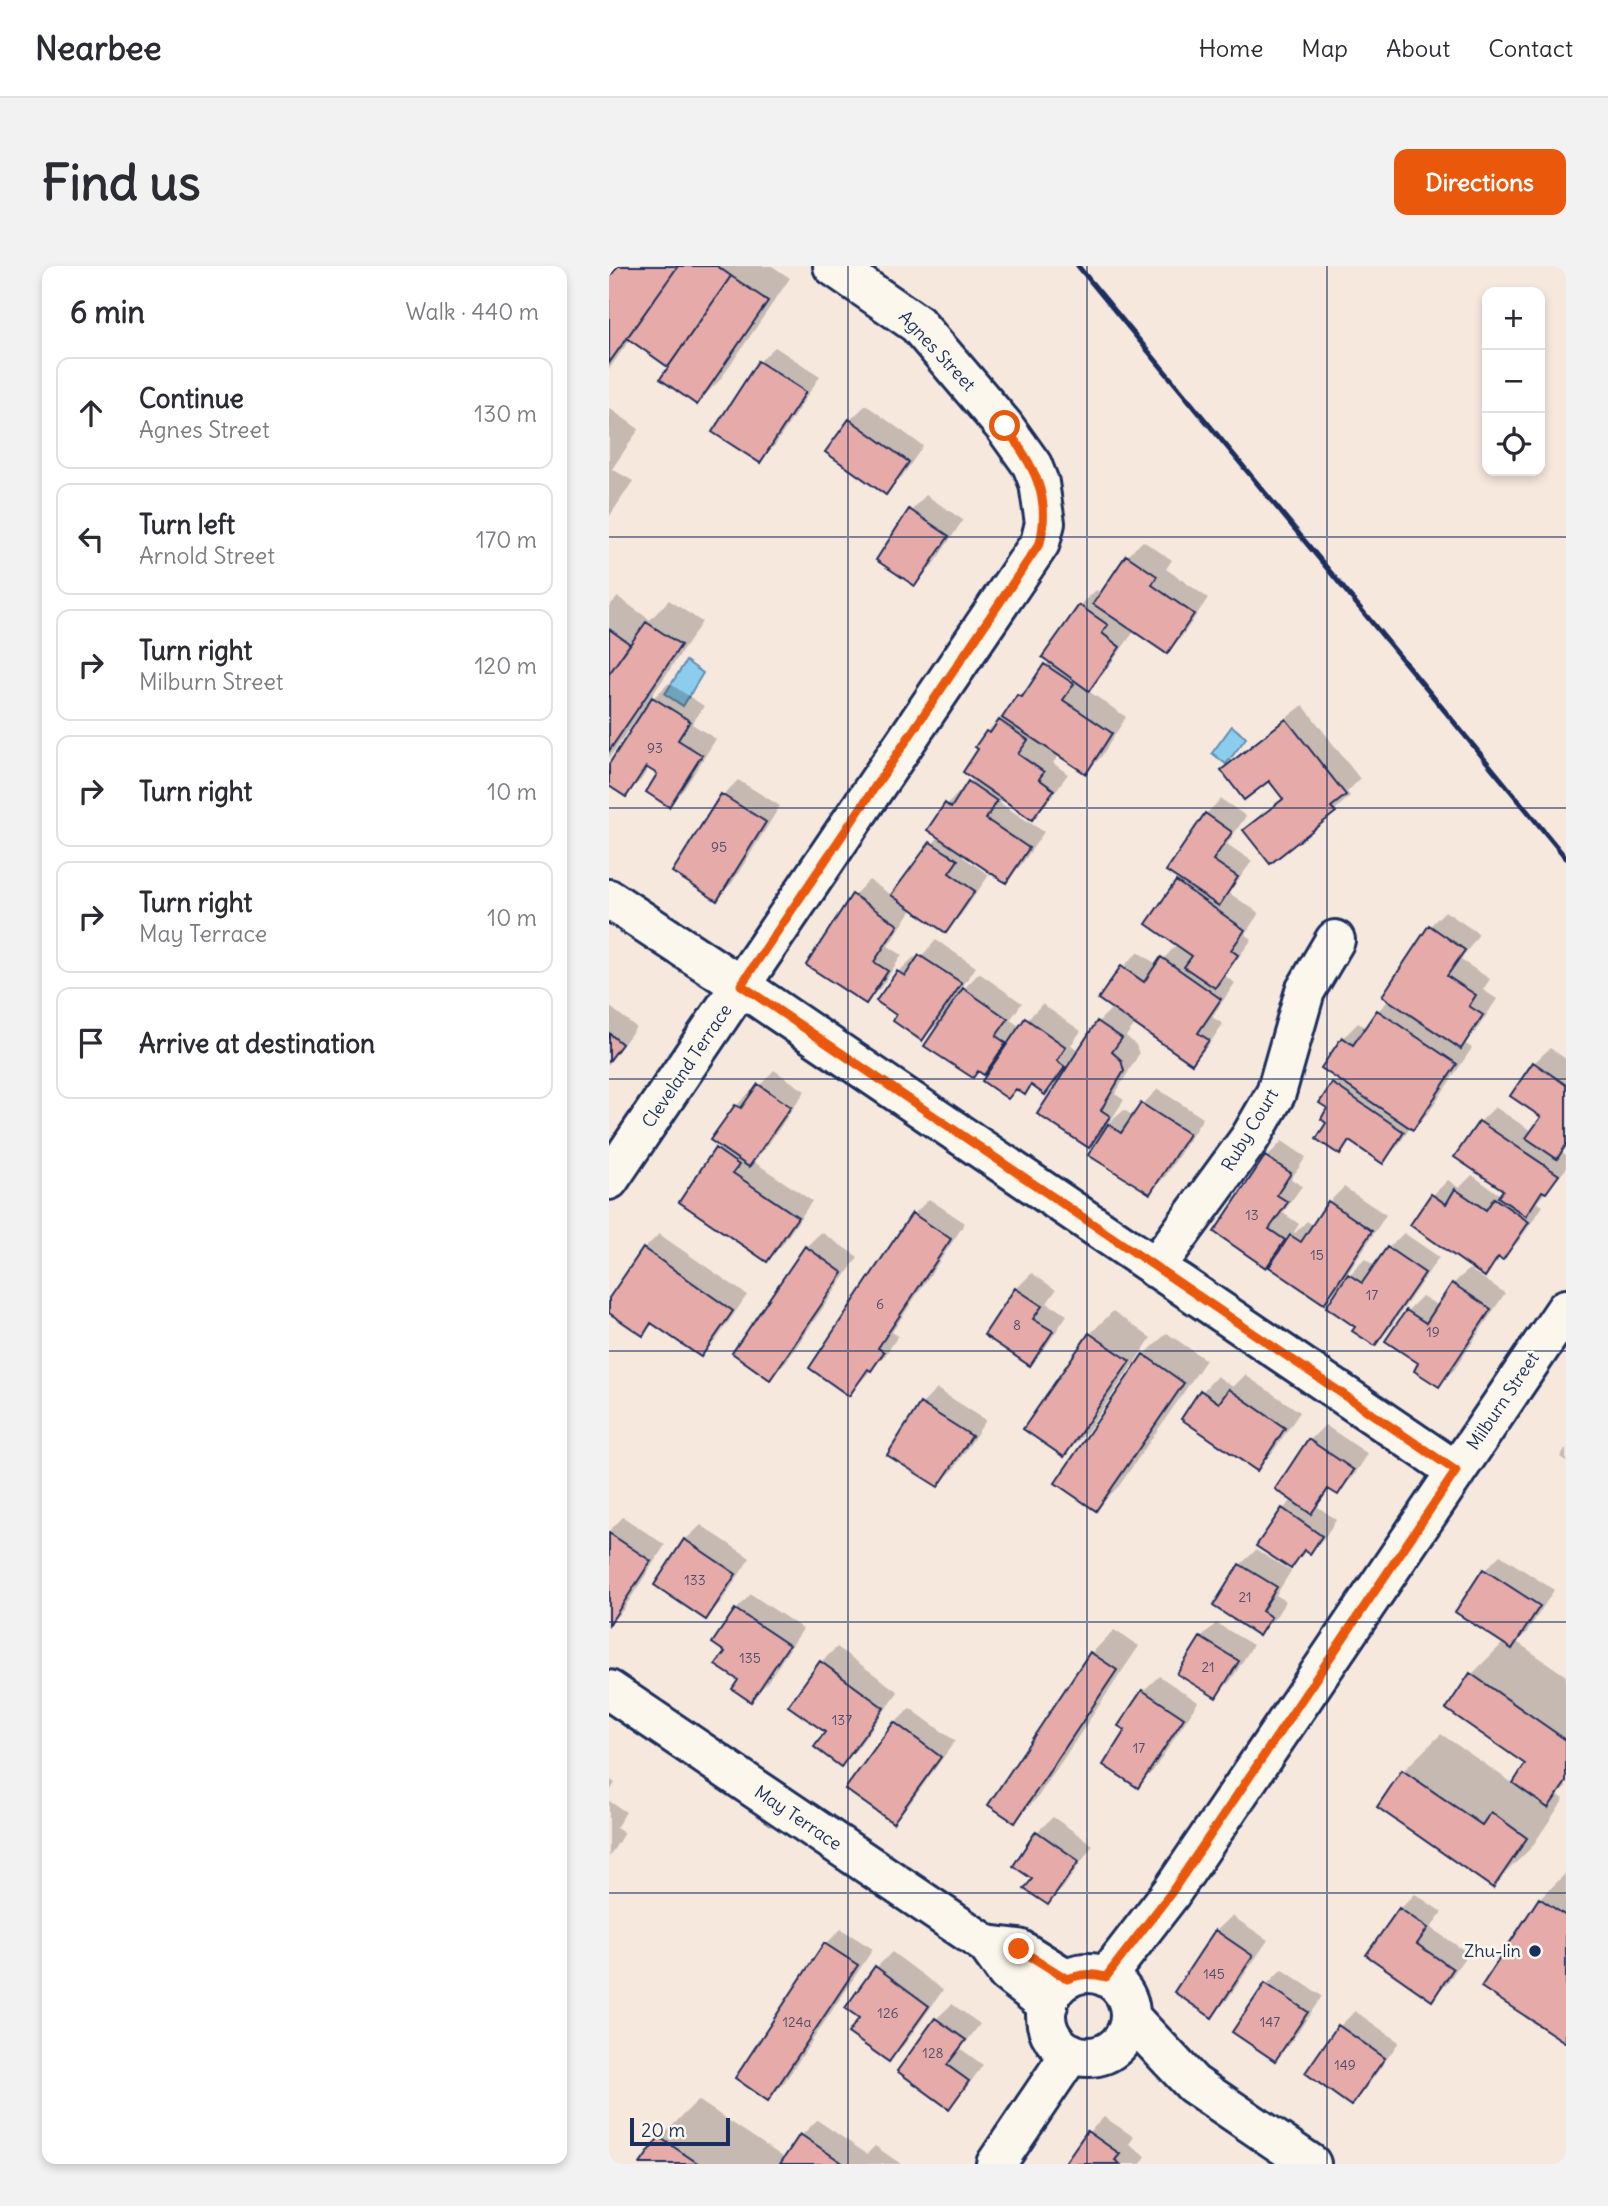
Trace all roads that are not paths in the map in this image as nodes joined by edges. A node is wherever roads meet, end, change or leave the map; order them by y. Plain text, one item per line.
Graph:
1 (833, 266) edge
2 (609, 899) edge
3 (1335, 940) dead end
4 (741, 985) junction
5 (609, 1180) edge
6 (1155, 1268) junction
7 (1566, 1309) edge
8 (1456, 1471) junction
9 (609, 1690) edge
10 (1106, 1977) junction
11 (1057, 1992) junction
12 (1131, 2017) junction
13 (1087, 2054) junction
14 (1193, 2084) junction
15 (996, 2164) edge
16 (1311, 2164) edge

1 - 4 street, Agnes Street
2 - 4 street
3 - 6 street, Ruby Court
4 - 5 street, Cleveland Terrace
4 - 6 street
6 - 8 street
7 - 8 street, Milburn Street
8 - 10 street, Milburn Street
9 - 11 street, May Terrace
10 - 11 street
10 - 12 street
11 - 13 street
12 - 13 street
12 - 14 street
13 - 14 street
13 - 15 street
14 - 16 street

